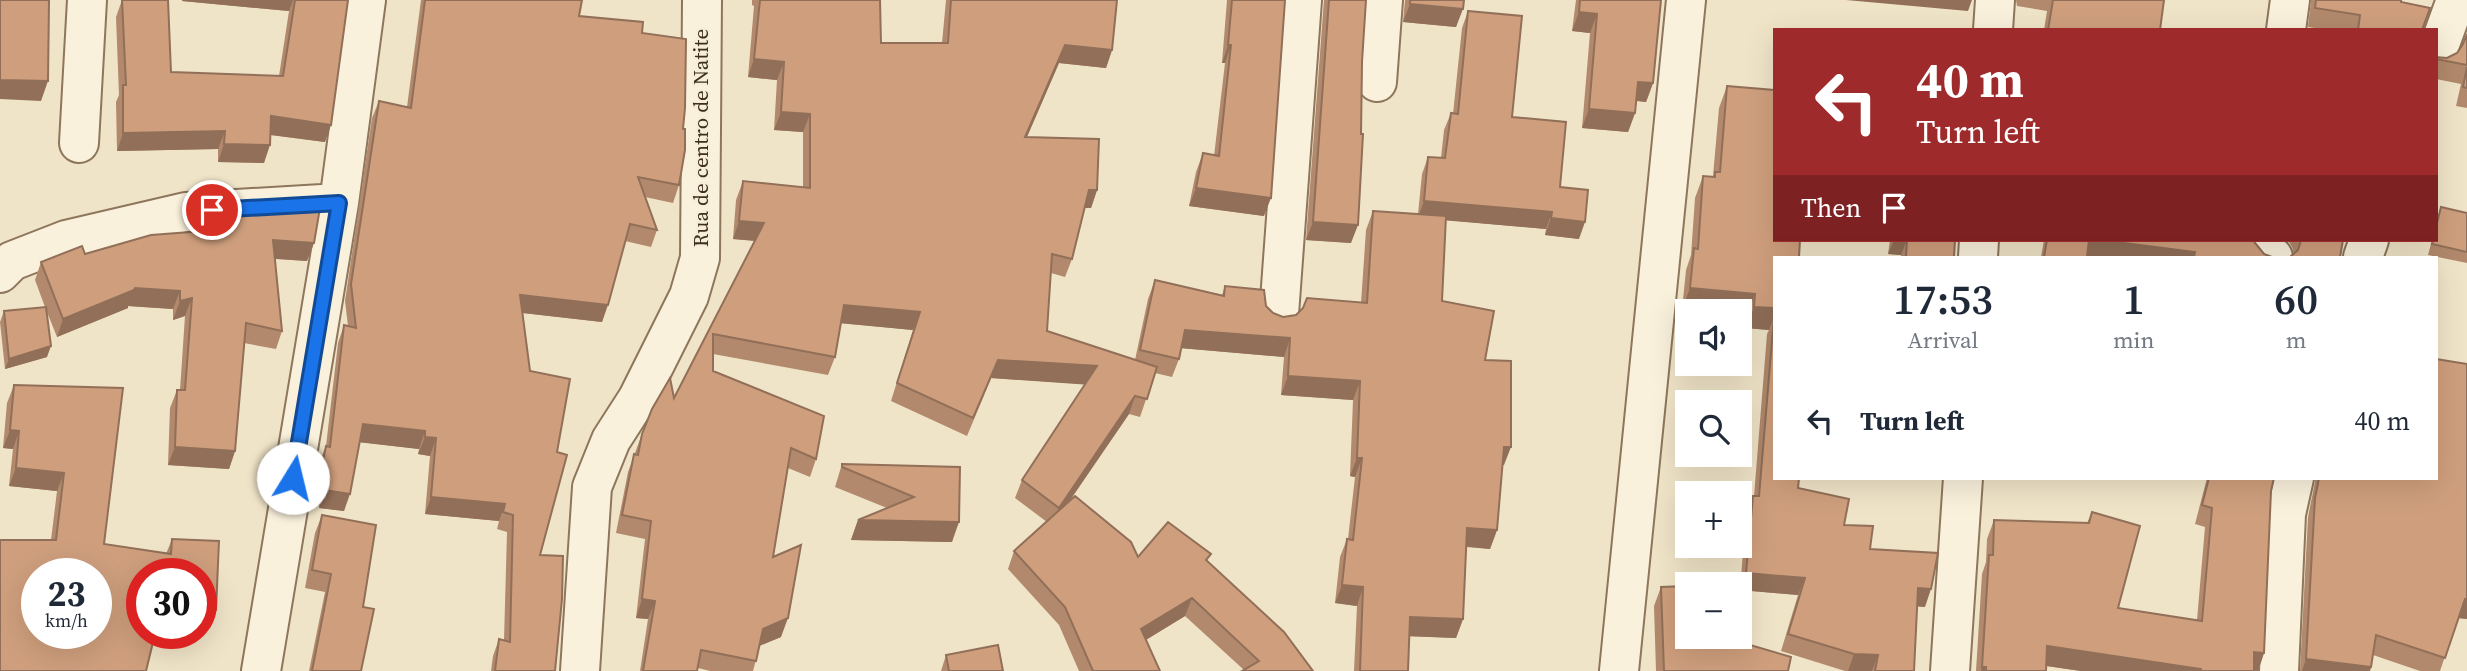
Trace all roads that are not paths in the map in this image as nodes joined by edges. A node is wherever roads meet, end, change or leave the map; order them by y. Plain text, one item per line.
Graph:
1 (87, 0) edge
2 (366, 0) edge
3 (702, 0) edge
4 (1302, 0) edge
5 (1383, 0) edge
6 (1686, 0) edge
7 (1995, 0) edge
8 (2290, 0) edge
9 (2456, 0) edge
10 (1993, 28) edge
11 (2286, 28) edge
12 (2438, 50) edge
13 (1377, 82) dead end
14 (79, 144) dead end
15 (339, 203) junction
16 (0, 273) edge
17 (1279, 314) edge
18 (1963, 480) edge
19 (2294, 480) edge
20 (261, 671) edge
21 (580, 671) edge
22 (1619, 671) edge
23 (1950, 671) edge
24 (2279, 671) edge

1 - 14 street
2 - 15 street
3 - 21 street, Rua de centro de Natite
4 - 17 street
5 - 13 street
6 - 22 street
7 - 10 street
8 - 11 street
9 - 12 street
15 - 16 street
15 - 20 street
18 - 23 street
19 - 24 street

